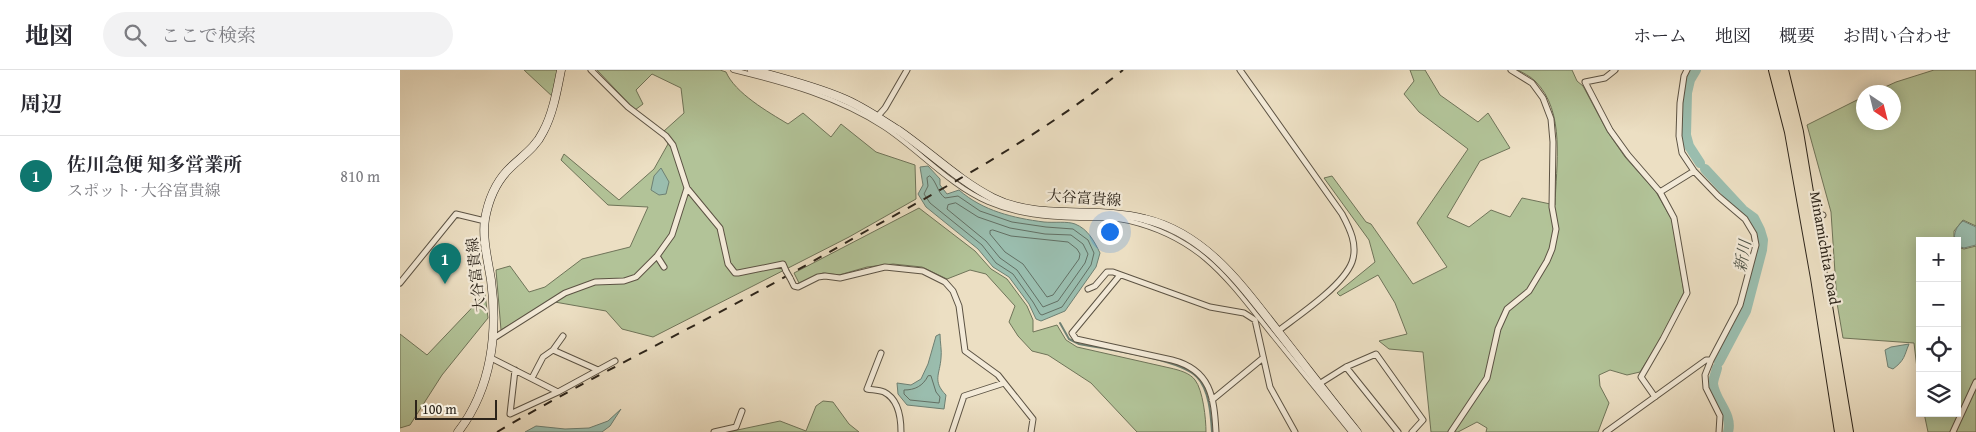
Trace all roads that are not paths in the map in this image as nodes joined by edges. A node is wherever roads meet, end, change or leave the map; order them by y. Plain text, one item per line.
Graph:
1 (561, 70) edge
2 (591, 70) edge
3 (733, 70) edge
4 (752, 70) edge
5 (907, 70) edge
6 (1240, 70) edge
7 (1511, 70) edge
8 (1615, 70) edge
9 (1687, 70) edge
10 (1774, 70) edge
11 (1783, 70) edge
12 (877, 117) junction
13 (1694, 171) junction
14 (687, 188) junction
15 (1660, 192) junction
16 (484, 220) junction
17 (657, 256) junction
18 (664, 267) dead end
19 (1120, 275) junction
20 (400, 283) edge
21 (1088, 289) dead end
22 (1278, 331) junction
23 (563, 336) dead end
24 (494, 338) junction
25 (552, 350) junction
26 (882, 353) dead end
27 (491, 358) junction
28 (1263, 358) junction
29 (1711, 360) junction
30 (616, 361) dead end
31 (1836, 362) junction
32 (1346, 367) junction
33 (515, 370) junction
34 (598, 370) junction
35 (532, 378) junction
36 (1976, 382) edge
37 (1004, 383) junction
38 (1319, 384) junction
39 (558, 392) junction
40 (1655, 397) junction
41 (1212, 400) junction
42 (742, 411) dead end
43 (458, 432) edge
44 (714, 432) edge
45 (901, 432) edge
46 (952, 432) edge
47 (1031, 432) edge
48 (1216, 432) edge
49 (1295, 432) edge
50 (1351, 432) edge
51 (1357, 432) edge
52 (1398, 432) edge
53 (1412, 432) edge
54 (1450, 432) edge
55 (1606, 432) edge
56 (1719, 432) edge
57 (1840, 432) edge
58 (1848, 432) edge
59 (1855, 432) edge
60 (1953, 432) edge

1 - 16 main road, 大谷富貴線
2 - 14 street
3 - 50 street
4 - 12 main road, 大谷富貴線
5 - 12 street
6 - 22 street
7 - 54 street
8 - 15 street
9 - 13 street
10 - 57 highway, Minamichita Road
11 - 31 highway, Minamichita Road
12 - 22 main road, 大谷富貴線
13 - 15 street
13 - 29 street
14 - 17 street
14 - 37 street, bridge
15 - 40 street
16 - 20 street
16 - 24 main road, 大谷富貴線
17 - 18 street
17 - 24 street
19 - 21 street
19 - 28 street
19 - 41 street
22 - 38 main road, 大谷富貴線
23 - 25 street
24 - 27 main road, 大谷富貴線
25 - 34 street
25 - 35 street
26 - 45 street
27 - 33 street
27 - 43 main road, 大谷富貴線
28 - 41 street
28 - 49 street
29 - 40 street
29 - 56 street
30 - 34 street
31 - 58 highway, Minamichita Road
31 - 59 highway
32 - 38 street
32 - 52 street
32 - 53 street
33 - 35 street
33 - 39 street
34 - 39 street
35 - 39 street
36 - 60 street
37 - 46 street
37 - 47 street
38 - 51 main road, 大谷富貴線
40 - 55 street
41 - 48 street
42 - 44 street

